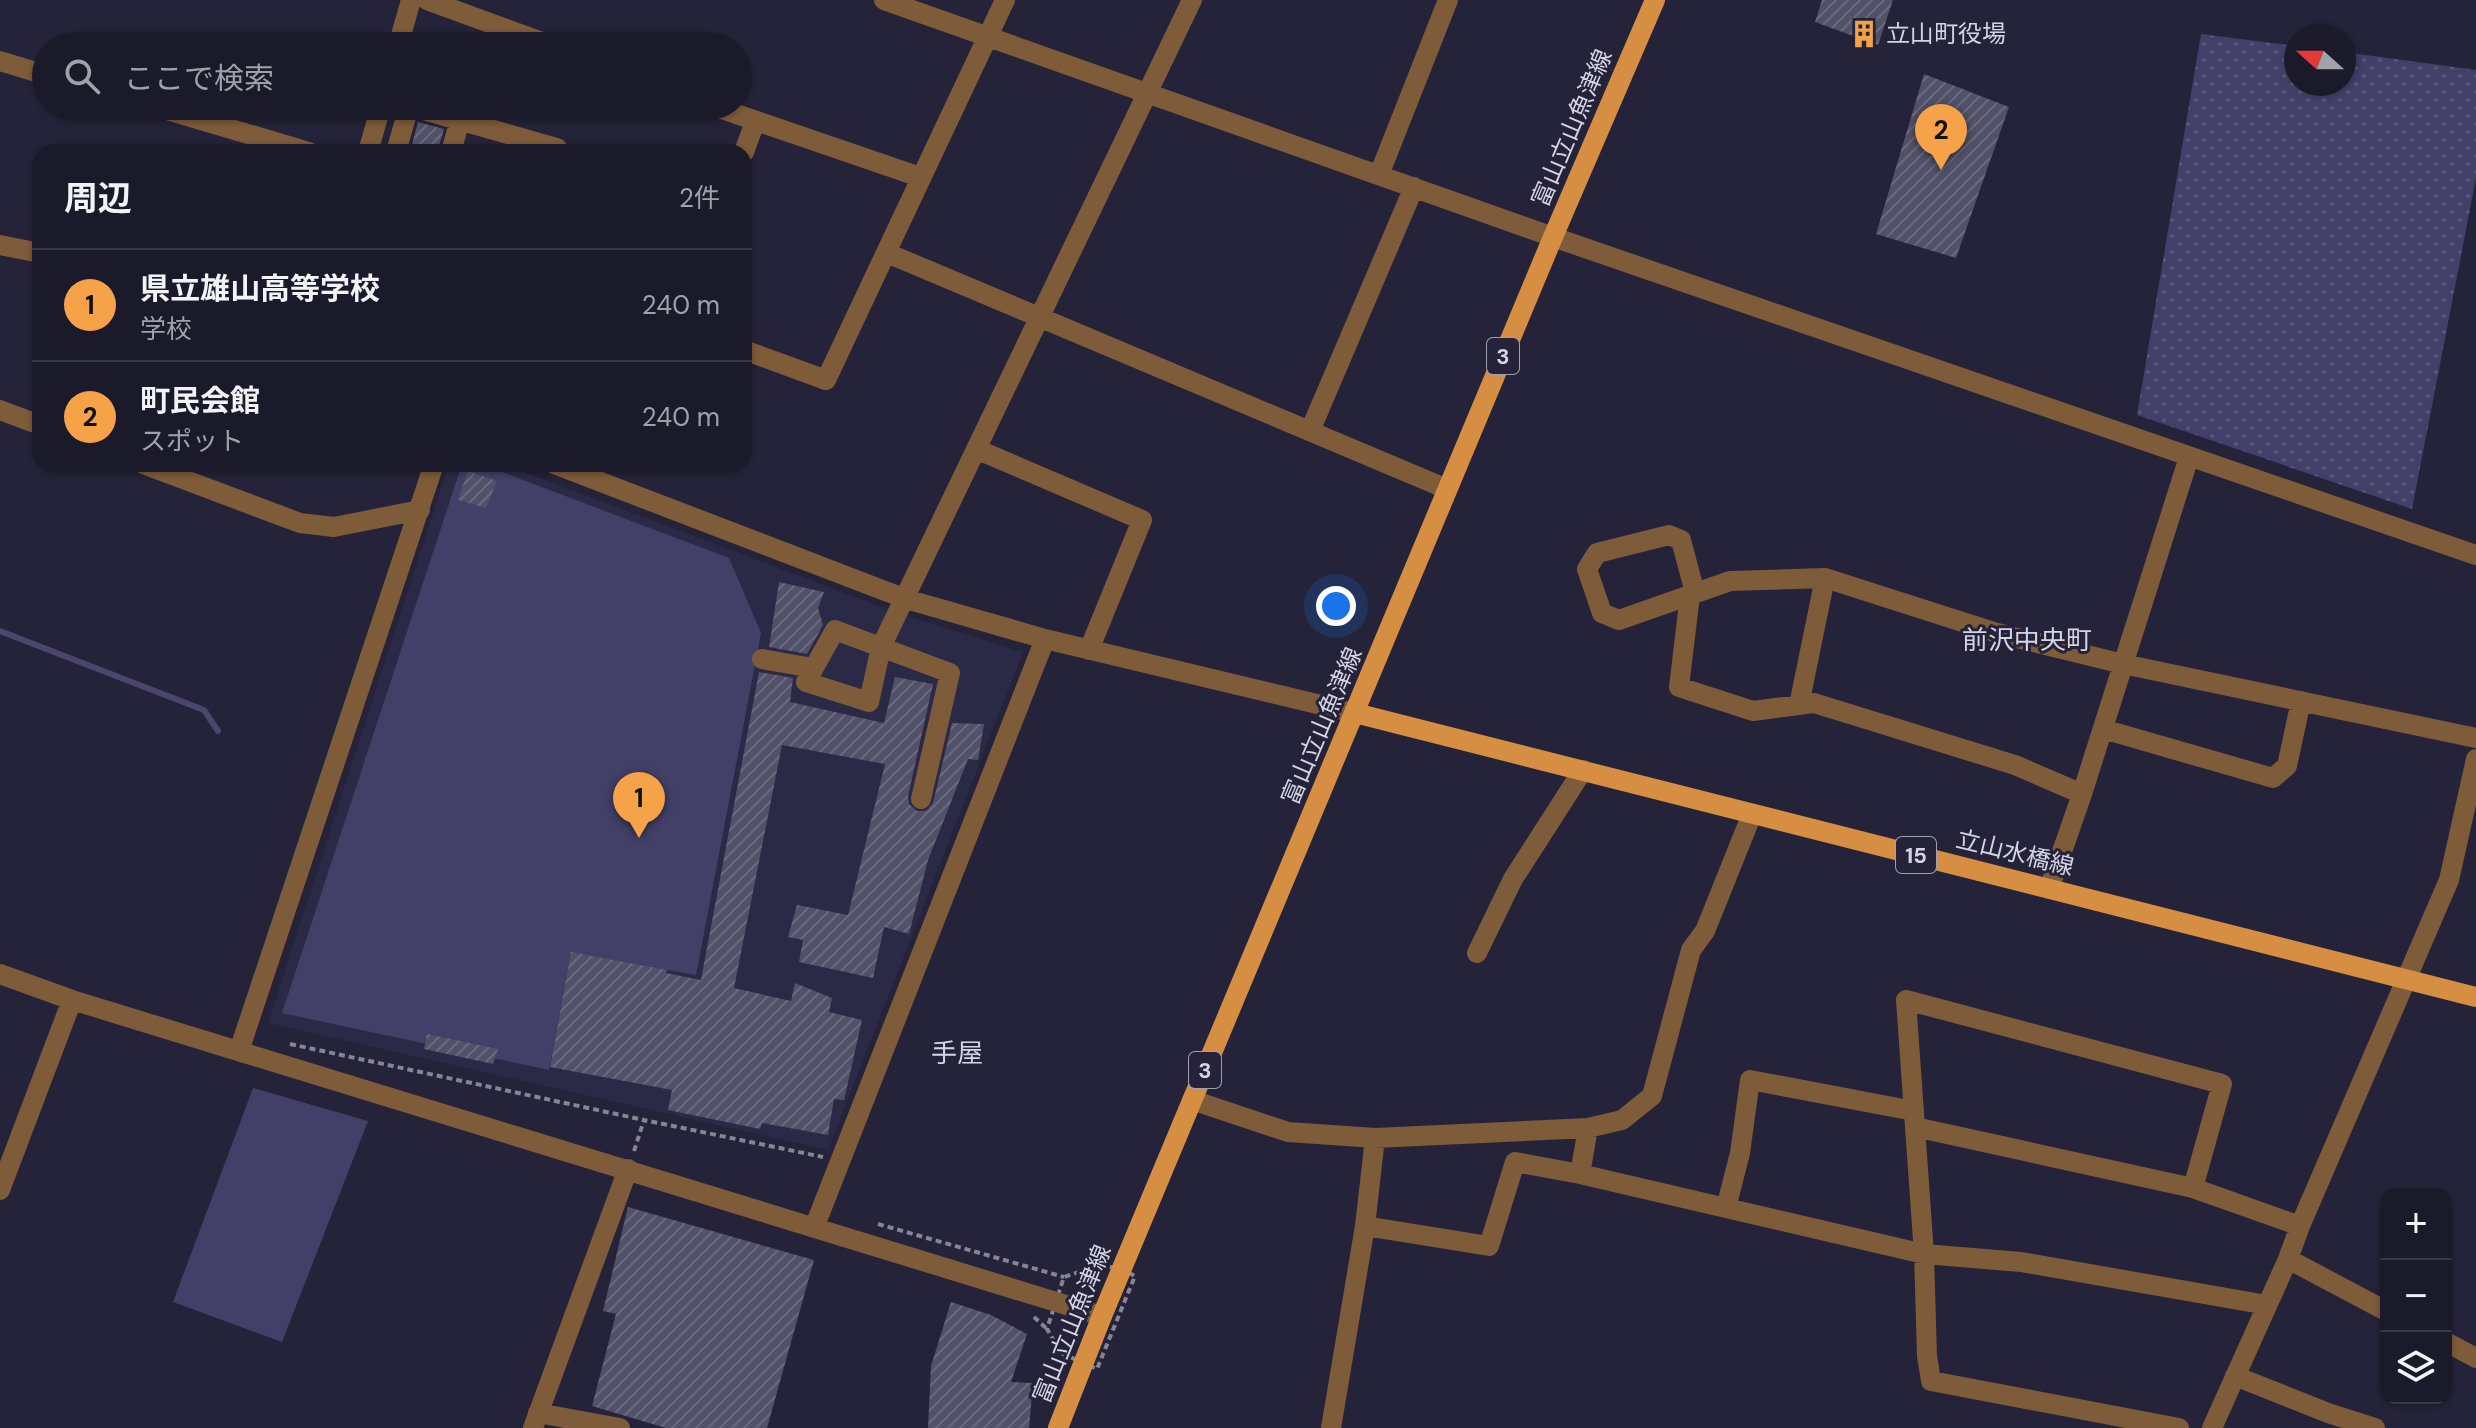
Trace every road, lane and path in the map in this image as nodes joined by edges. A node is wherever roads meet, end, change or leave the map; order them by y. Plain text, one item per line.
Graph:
1 (411, 0) edge
2 (427, 0) edge
3 (884, 0) edge
4 (1005, 0) edge
5 (1192, 0) edge
6 (1448, 0) edge
7 (1655, 0) edge
8 (402, 32) edge
9 (515, 32) edge
10 (987, 37) junction
11 (0, 61) edge
12 (32, 71) edge
13 (1146, 95) junction
14 (200, 120) edge
15 (377, 120) edge
16 (405, 120) edge
17 (460, 120) joint
18 (750, 120) edge
19 (755, 122) junction
20 (506, 143) edge
21 (282, 144) edge
22 (370, 144) edge
23 (398, 144) edge
24 (453, 144) edge
25 (747, 144) edge
26 (1379, 175) junction
27 (920, 177) junction
28 (1414, 187) junction
29 (1553, 237) junction
30 (0, 245) edge
31 (32, 251) edge
32 (887, 253) junction
33 (1041, 318) junction
34 (752, 353) edge
35 (0, 410) edge
36 (32, 422) edge
37 (1310, 431) junction
38 (976, 449) junction
39 (2189, 457) junction
40 (164, 472) edge
41 (432, 472) edge
42 (575, 472) edge
43 (1447, 489) junction
44 (420, 510) junction
45 (2476, 555) edge
46 (1825, 578) junction
47 (1692, 594) junction
48 (906, 599) junction
49 (1045, 639) junction
50 (881, 647) junction
51 (1089, 650) junction
52 (762, 659) dead end
53 (2123, 664) junction
54 (813, 668) junction
55 (2301, 701) junction
56 (1799, 705) junction
57 (1355, 713) junction
58 (2103, 729) junction
59 (2476, 738) edge
60 (2476, 759) edge
61 (1583, 770) junction
62 (2082, 794) junction
63 (921, 799) dead end
64 (1752, 814) junction
65 (2471, 818) edge
66 (2049, 889) junction
67 (1477, 953) dead end
68 (0, 974) edge
69 (2407, 978) junction
70 (2476, 997) edge
71 (72, 1000) junction
72 (281, 1042) dead end
73 (239, 1051) junction
74 (1192, 1100) junction
75 (1914, 1119) junction
76 (644, 1120) junction
77 (1588, 1128) junction
78 (1375, 1138) junction
79 (841, 1160) junction
80 (630, 1161) junction
81 (1580, 1174) junction
82 (2193, 1188) junction
83 (0, 1190) edge
84 (1726, 1208) junction
85 (1365, 1226) junction
86 (2300, 1226) junction
87 (814, 1228) junction
88 (1924, 1254) junction
89 (2288, 1259) junction
90 (2267, 1305) junction
91 (2380, 1308) edge
92 (1102, 1316) junction
93 (2452, 1345) edge
94 (2476, 1358) edge
95 (2235, 1376) junction
96 (535, 1420) edge
97 (620, 1428) edge
98 (1058, 1428) edge
99 (1331, 1428) edge
100 (2179, 1428) edge
101 (2212, 1428) edge
102 (2375, 1428) edge

1 - 8 street
2 - 9 street
3 - 10 street
4 - 10 street
5 - 13 street
6 - 26 street
7 - 29 main road, 富山立山魚津線 / 3
10 - 13 street
10 - 27 street
11 - 12 street
13 - 26 street
13 - 33 street
14 - 21 street
15 - 22 street
16 - 23 street
17 - 20 street
17 - 24 street
18 - 19 street
19 - 25 street
19 - 27 street
26 - 28 street
27 - 32 street
28 - 29 street
28 - 37 street
29 - 39 street
29 - 43 main road, 富山立山魚津線 / 3
30 - 31 street
32 - 33 street
32 - 34 street
33 - 37 street
33 - 38 street
35 - 36 street
37 - 43 street
38 - 48 street
38 - 51 street
39 - 45 street
39 - 53 street
40 - 44 street
41 - 44 street
42 - 48 street
43 - 57 main road, 富山立山魚津線 / 3
44 - 73 street
46 - 47 street
46 - 53 street
46 - 56 street
47 - 47 street
47 - 56 street
48 - 49 street
48 - 50 street
49 - 51 street
49 - 79 street
50 - 54 street
50 - 54 street
50 - 63 street
51 - 57 street
52 - 54 street
53 - 55 street
53 - 58 street
55 - 58 street
55 - 59 street
56 - 62 street
57 - 61 main road, 立山水橋線 / 15
57 - 74 main road, 富山立山魚津線 / 3
58 - 62 street
60 - 65 street
61 - 64 main road, 立山水橋線 / 15
61 - 67 street
62 - 66 street
64 - 66 main road, 立山水橋線 / 15
64 - 77 street
65 - 69 street
66 - 69 main road, 立山水橋線 / 15
68 - 71 street
69 - 70 main road, 立山水橋線 / 15
69 - 86 street
71 - 73 street
71 - 83 street
72 - 76 path
73 - 80 street
74 - 78 street
74 - 92 main road, 富山立山魚津線 / 3
75 - 82 street
75 - 82 street
75 - 84 street
75 - 88 street
76 - 79 path
76 - 80 path
77 - 78 street
77 - 81 street
78 - 85 street
79 - 87 street
80 - 87 street
80 - 96 street
81 - 84 street
81 - 85 street
82 - 86 street
84 - 88 street
85 - 99 street
86 - 89 street
87 - 92 street
88 - 90 street
88 - 100 street
89 - 90 street
89 - 91 street
90 - 95 street
92 - 98 main road, 富山立山魚津線 / 3
93 - 94 street
95 - 101 street
95 - 102 street
96 - 97 street

